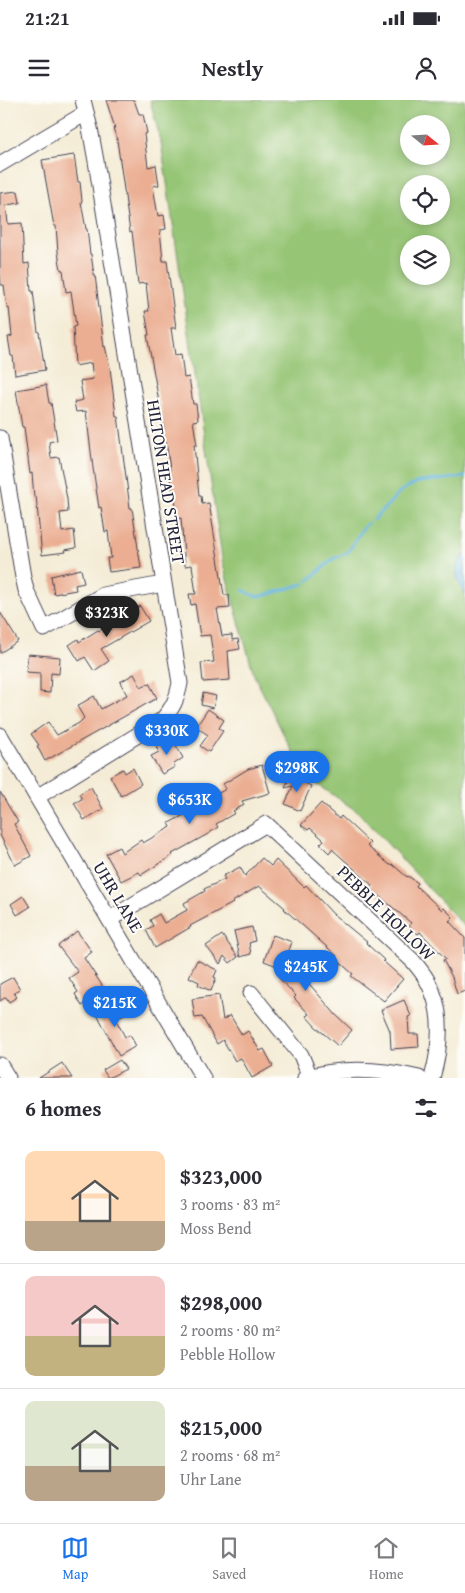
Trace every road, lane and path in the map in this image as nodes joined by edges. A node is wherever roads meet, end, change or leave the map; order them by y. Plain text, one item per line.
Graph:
1 (84, 106) edge
2 (0, 164) edge
3 (0, 438) edge
4 (6, 505) edge
5 (163, 584) junction
6 (0, 735) edge
7 (37, 797) junction
8 (110, 919) junction
9 (251, 993) dead end
10 (0, 1065) edge
11 (312, 1077) edge
12 (8, 1078) edge
13 (203, 1078) edge
14 (419, 1078) edge
15 (432, 1078) edge

1 - 2 street
1 - 5 street, HILTON HEAD STREET
3 - 4 street
4 - 5 street
5 - 7 street, HILTON HEAD STREET
6 - 7 street, UHR LANE
7 - 8 street, UHR LANE
8 - 13 street, UHR LANE
8 - 15 street, PEBBLE HOLLOW
9 - 11 street
10 - 12 street
11 - 14 street

